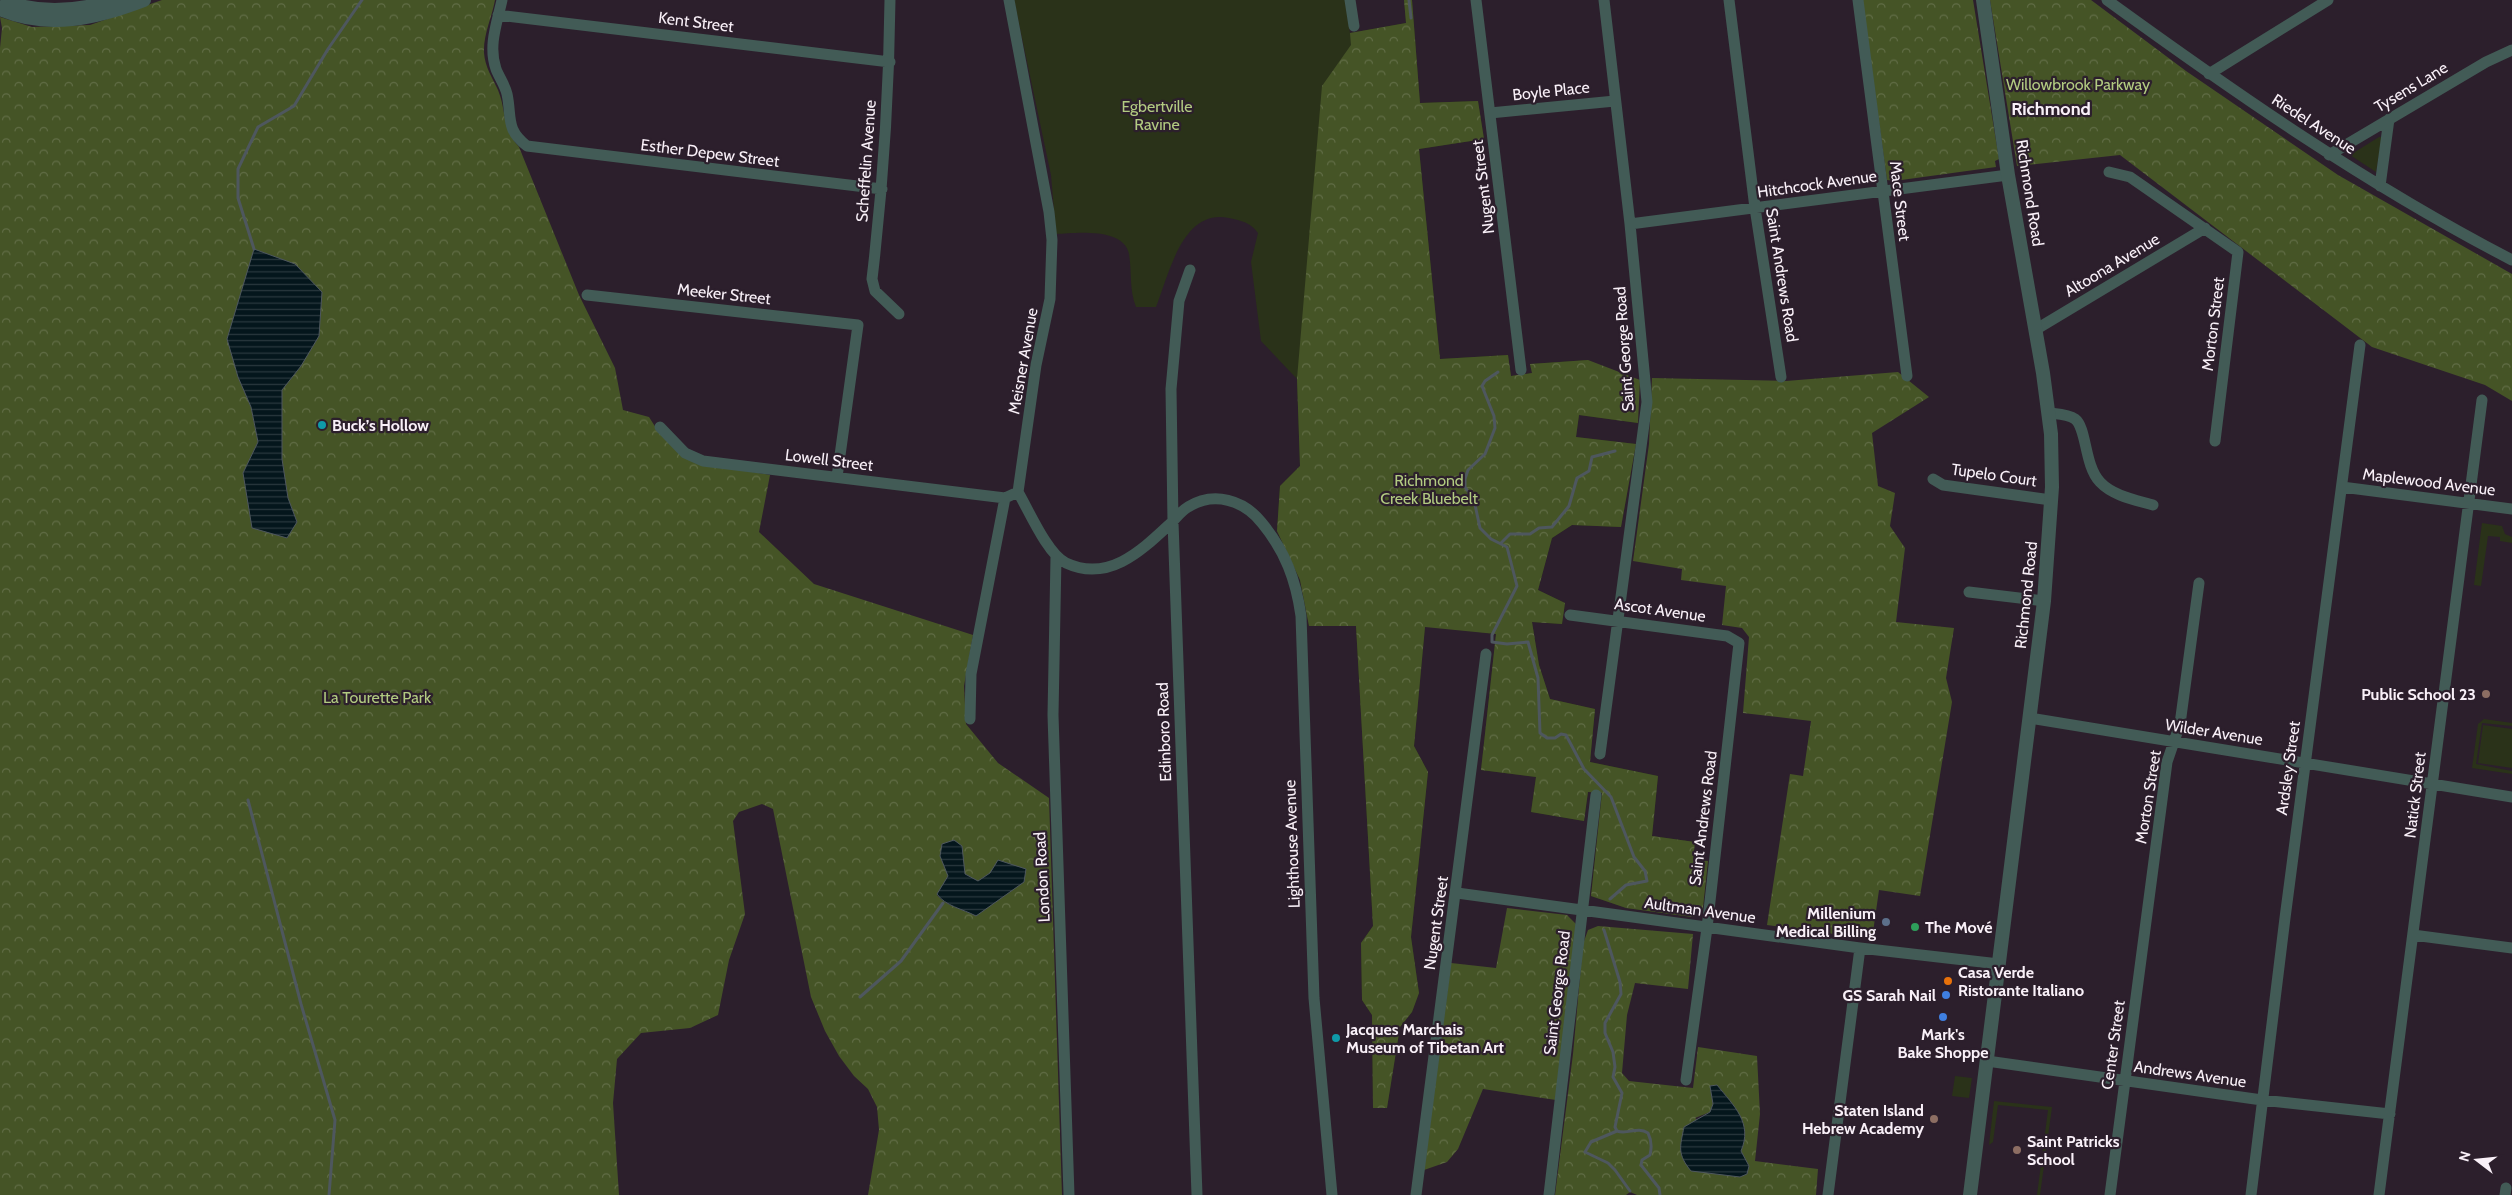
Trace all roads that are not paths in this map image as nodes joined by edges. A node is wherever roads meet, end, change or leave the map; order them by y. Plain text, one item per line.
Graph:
1 (2, 0) edge
2 (116, 0) edge
3 (144, 0) edge
4 (502, 0) edge
5 (890, 0) edge
6 (1009, 0) edge
7 (1350, 0) edge
8 (1476, 0) edge
9 (1604, 0) edge
10 (1729, 0) edge
11 (1858, 0) edge
12 (1983, 0) edge
13 (2107, 0) edge
14 (2328, 0) edge
15 (0, 9) edge
16 (498, 15) junction
17 (1354, 26) dead end
18 (2512, 50) edge
19 (890, 62) junction
20 (2209, 74) junction
21 (1615, 101) junction
22 (1490, 113) junction
23 (2390, 119) junction
24 (2329, 155) junction
25 (2109, 172) dead end
26 (2008, 175) junction
27 (2380, 186) junction
28 (882, 190) junction
29 (1882, 191) junction
30 (1755, 208) junction
31 (1630, 224) junction
32 (2205, 228) junction
33 (2512, 260) edge
34 (1190, 270) dead end
35 (587, 295) dead end
36 (899, 314) dead end
37 (2035, 330) junction
38 (2360, 345) dead end
39 (1521, 370) dead end
40 (1907, 376) dead end
41 (1781, 377) dead end
42 (2482, 400) dead end
43 (2049, 413) junction
44 (660, 427) dead end
45 (2215, 441) dead end
46 (837, 477) junction
47 (1934, 479) dead end
48 (2342, 487) junction
49 (1018, 492) junction
50 (1005, 498) junction
51 (2051, 500) junction
52 (2469, 503) junction
53 (2153, 505) dead end
54 (2512, 509) edge
55 (1172, 522) junction
56 (1056, 557) junction
57 (2198, 583) dead end
58 (1969, 592) dead end
59 (2044, 600) junction
60 (1570, 615) dead end
61 (1619, 621) junction
62 (1740, 648) joint
63 (1486, 654) dead end
64 (970, 718) dead end
65 (2030, 718) junction
66 (2174, 741) junction
67 (1600, 754) dead end
68 (2305, 763) junction
69 (2433, 784) junction
70 (1596, 795) dead end
71 (2512, 797) edge
72 (1456, 893) junction
73 (2149, 899) joint
74 (1584, 911) junction
75 (1707, 928) junction
76 (2413, 935) junction
77 (1860, 948) junction
78 (2512, 948) edge
79 (1999, 964) junction
80 (1987, 1061) junction
81 (1686, 1080) dead end
82 (2124, 1081) junction
83 (2262, 1100) junction
84 (2390, 1114) junction
85 (1069, 1195) edge
86 (1197, 1195) edge
87 (1332, 1195) edge
88 (1416, 1195) edge
89 (1549, 1195) edge
90 (1828, 1195) edge
91 (1970, 1195) edge
92 (2110, 1195) edge
93 (2251, 1195) edge
94 (2380, 1195) edge

1 - 2 street
3 - 15 street
4 - 16 street
5 - 19 street, Scheffelin Avenue
6 - 49 street, Meisner Avenue
7 - 17 street
8 - 22 street, Nugent Street
9 - 21 street, Saint George Road
10 - 30 street, Saint Andrews Road
11 - 29 street, Mace Street
12 - 26 street, Richmond Road
13 - 20 street, Riedel Avenue
14 - 20 street
16 - 19 street, Kent Street
16 - 28 street, Esther Depew Street
18 - 23 street, Tysens Lane
19 - 28 street, Scheffelin Avenue
20 - 24 street, Riedel Avenue
21 - 22 street, Boyle Place
21 - 31 street, Saint George Road
22 - 39 street, Nugent Street
23 - 24 street, Tysens Lane
23 - 27 street
24 - 27 street, Riedel Avenue
25 - 32 street
26 - 29 street, Hitchcock Avenue
26 - 37 street, Richmond Road
27 - 33 street, Riedel Avenue
28 - 36 street, Scheffelin Avenue
29 - 30 street, Hitchcock Avenue
29 - 40 street, Mace Street
30 - 31 street, Hitchcock Avenue
30 - 41 street, Saint Andrews Road
31 - 61 street, Saint George Road
32 - 37 street, Altoona Avenue
32 - 45 street, Morton Street
34 - 55 street, Edinboro Road
35 - 46 street, Meeker Street
37 - 43 street, Richmond Road
38 - 48 street, Ardsley Street
42 - 52 street, Natick Street
43 - 51 street, Richmond Road
43 - 53 street
44 - 46 street, Lowell Street
46 - 50 street, Lowell Street
47 - 51 street, Tupelo Court
48 - 52 street, Maplewood Avenue
48 - 68 street, Ardsley Street
49 - 50 street
49 - 56 street
50 - 64 street
51 - 59 street, Richmond Road
52 - 54 street, Maplewood Avenue
52 - 69 street, Natick Street
55 - 56 street
55 - 86 street, Edinboro Road
55 - 87 street, Lighthouse Avenue
56 - 85 street, London Road
57 - 66 street, Morton Street
58 - 59 street
59 - 65 street, Richmond Road
60 - 61 street, Ascot Avenue
61 - 62 street, Ascot Avenue
61 - 67 street, Saint George Road
62 - 75 street, Saint Andrews Road
63 - 72 street, Nugent Street
65 - 66 street, Wilder Avenue
65 - 79 street, Richmond Road
66 - 68 street, Wilder Avenue
66 - 73 street, Morton Street
68 - 69 street, Wilder Avenue
68 - 83 street, Ardsley Street
69 - 71 street, Wilder Avenue
69 - 76 street, Natick Street
70 - 74 street, Saint George Road
72 - 74 street, Aultman Avenue
72 - 88 street, Nugent Street
73 - 82 street, Center Street
74 - 75 street, Aultman Avenue
74 - 89 street, Saint George Road
75 - 77 street, Aultman Avenue
75 - 81 street, Saint Andrews Road
76 - 78 street
76 - 84 street, Natick Street
77 - 79 street, Aultman Avenue
77 - 90 street
79 - 80 street, Richmond Road
80 - 82 street, Andrews Avenue
80 - 91 street, Richmond Road
82 - 83 street, Andrews Avenue
82 - 92 street, Center Street
83 - 84 street, Andrews Avenue
83 - 93 street, Ardsley Street
84 - 94 street, Natick Street

